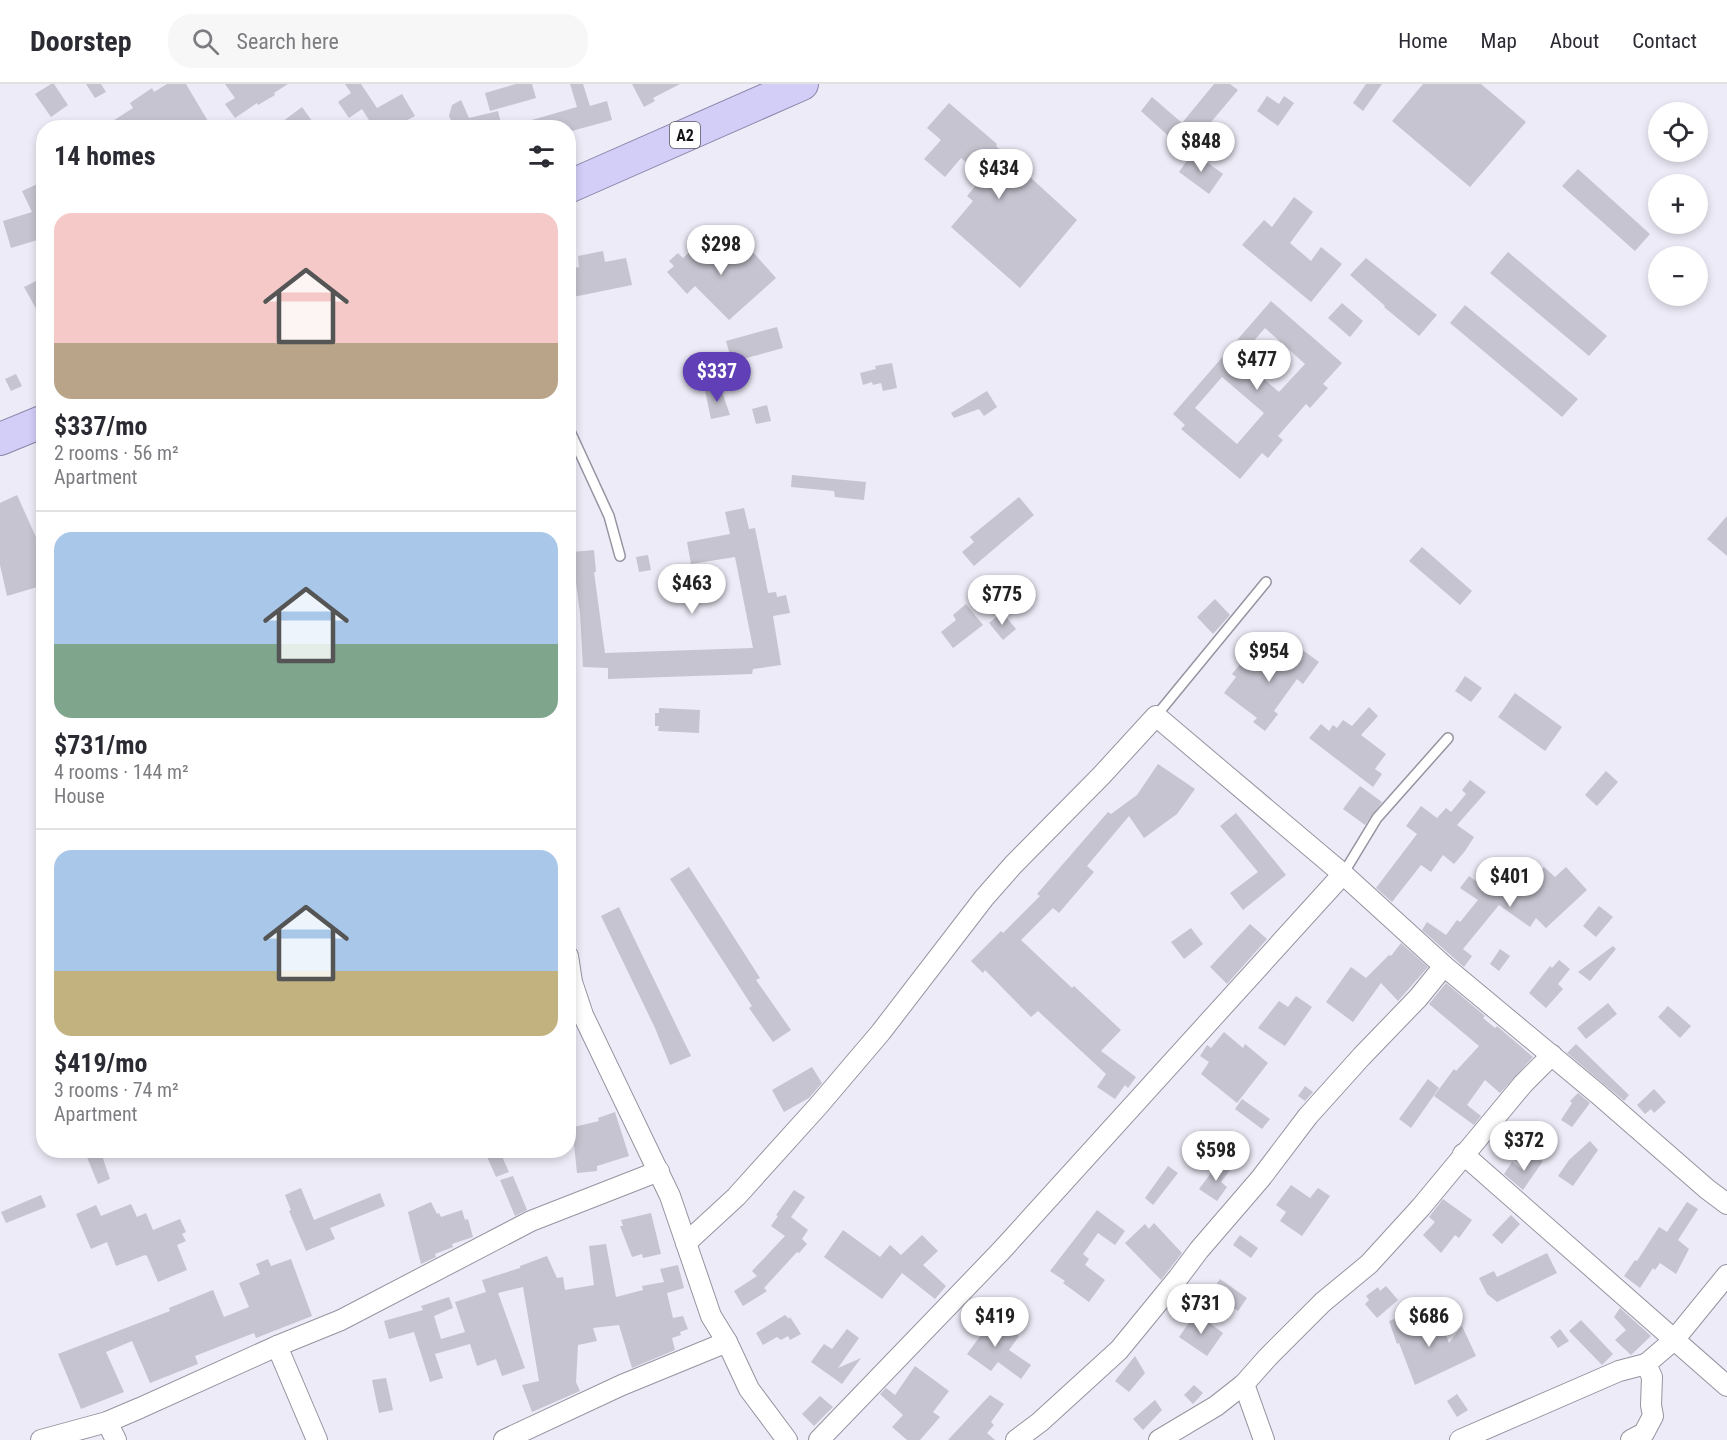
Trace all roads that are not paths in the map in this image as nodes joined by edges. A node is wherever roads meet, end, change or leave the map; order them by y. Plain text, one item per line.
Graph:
1 (802, 84) edge
2 (576, 183) edge
3 (36, 424) edge
4 (0, 439) edge
5 (576, 444) edge
6 (620, 556) dead end
7 (1266, 582) dead end
8 (1156, 717) junction
9 (1448, 738) dead end
10 (1343, 874) junction
11 (1444, 966) junction
12 (576, 994) edge
13 (1552, 1055) junction
14 (1463, 1154) junction
15 (659, 1171) junction
16 (1727, 1204) edge
17 (686, 1242) junction
18 (1727, 1275) edge
19 (1674, 1340) junction
20 (727, 1342) junction
21 (277, 1346) junction
22 (1646, 1364) junction
23 (1244, 1384) junction
24 (1727, 1386) edge
25 (107, 1422) junction
26 (1483, 1436) edge
27 (41, 1440) edge
28 (116, 1440) edge
29 (317, 1440) edge
30 (504, 1440) edge
31 (787, 1440) edge
32 (819, 1440) edge
33 (1017, 1440) edge
34 (1159, 1440) edge
35 (1264, 1440) edge
36 (1460, 1440) edge
37 (1631, 1440) edge

1 - 2 highway, A2
3 - 4 highway
5 - 6 lane
7 - 8 lane
8 - 10 street
8 - 17 street
9 - 10 lane
10 - 11 street
10 - 32 street
11 - 13 street
11 - 33 street
12 - 15 street
13 - 14 street
13 - 16 street
14 - 19 street
14 - 23 street
15 - 17 street
15 - 21 street
17 - 20 street
18 - 19 street
19 - 22 street
19 - 24 street
20 - 30 street
20 - 31 street
21 - 25 street
21 - 29 street
22 - 26 street
22 - 37 street
23 - 34 street
23 - 35 street
25 - 27 street
25 - 28 street
26 - 36 street

